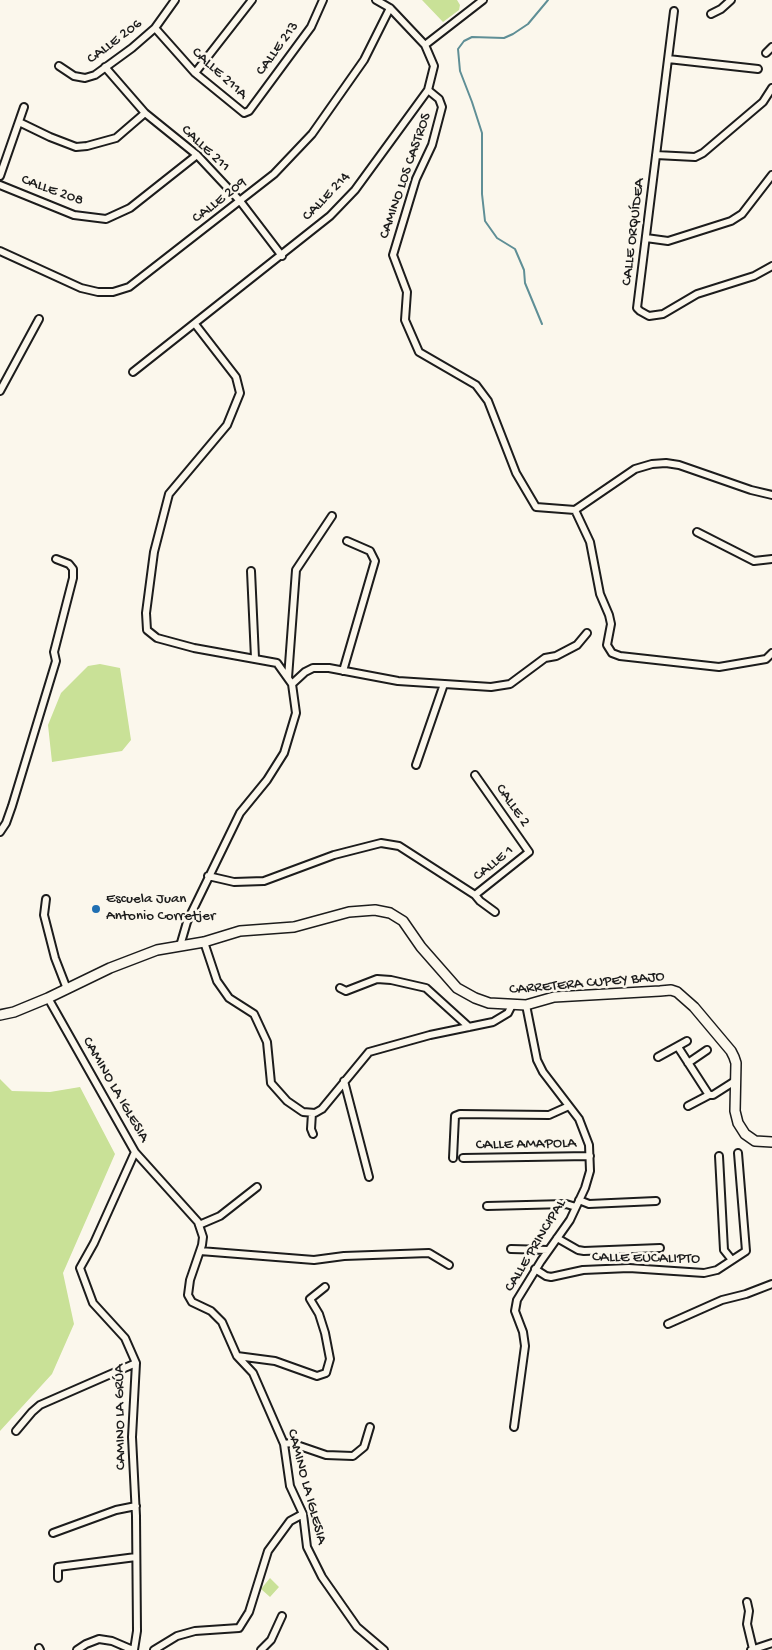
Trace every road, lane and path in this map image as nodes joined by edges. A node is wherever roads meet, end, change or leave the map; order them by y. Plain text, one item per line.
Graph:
1 (175, 0) edge
2 (252, 0) edge
3 (323, 0) edge
4 (376, 0) edge
5 (470, 0) edge
6 (483, 0) edge
7 (731, 0) edge
8 (475, 6) junction
9 (390, 8) junction
10 (674, 11) dead end
11 (711, 14) dead end
12 (155, 28) junction
13 (425, 45) junction
14 (772, 47) edge
15 (766, 53) dead end
16 (668, 59) junction
17 (59, 66) dead end
18 (105, 67) junction
19 (758, 69) dead end
20 (195, 73) junction
21 (772, 88) edge
22 (428, 90) junction
23 (24, 107) dead end
24 (249, 111) joint
25 (145, 113) junction
26 (19, 122) junction
27 (196, 155) junction
28 (656, 155) junction
29 (772, 175) edge
30 (0, 176) edge
31 (0, 185) edge
32 (240, 201) junction
33 (646, 238) junction
34 (0, 251) edge
35 (282, 256) junction
36 (772, 266) edge
37 (39, 319) dead end
38 (195, 324) junction
39 (133, 372) dead end
40 (0, 391) edge
41 (772, 496) edge
42 (575, 510) junction
43 (332, 516) dead end
44 (697, 532) dead end
45 (347, 541) dead end
46 (56, 559) dead end
47 (772, 559) edge
48 (251, 571) dead end
49 (587, 634) dead end
50 (772, 653) edge
51 (255, 658) junction
52 (343, 671) junction
53 (290, 681) junction
54 (444, 684) junction
55 (416, 765) dead end
56 (475, 775) dead end
57 (0, 832) edge
58 (529, 852) joint
59 (208, 876) junction
60 (475, 895) junction
61 (46, 898) dead end
62 (496, 912) dead end
63 (204, 942) junction
64 (180, 946) junction
65 (340, 988) dead end
66 (67, 989) junction
67 (48, 998) junction
68 (526, 1004) junction
69 (512, 1005) junction
70 (0, 1015) edge
71 (469, 1027) junction
72 (687, 1041) dead end
73 (678, 1047) junction
74 (706, 1050) dead end
75 (658, 1057) dead end
76 (688, 1063) junction
77 (344, 1081) junction
78 (735, 1081) junction
79 (709, 1095) junction
80 (569, 1106) junction
81 (688, 1106) dead end
82 (312, 1112) junction
83 (314, 1134) dead end
84 (772, 1142) edge
85 (135, 1152) junction
86 (738, 1153) dead end
87 (590, 1156) junction
88 (719, 1156) dead end
89 (453, 1158) dead end
90 (462, 1158) dead end
91 (369, 1177) dead end
92 (257, 1187) dead end
93 (579, 1200) junction
94 (656, 1201) dead end
95 (487, 1206) dead end
96 (576, 1207) junction
97 (199, 1225) junction
98 (557, 1238) junction
99 (660, 1248) dead end
100 (511, 1249) dead end
101 (548, 1250) junction
102 (200, 1251) junction
103 (732, 1260) junction
104 (450, 1265) dead end
105 (535, 1269) junction
106 (772, 1284) edge
107 (325, 1287) dead end
108 (668, 1324) dead end
109 (237, 1356) junction
110 (136, 1364) junction
111 (370, 1427) dead end
112 (514, 1427) dead end
113 (16, 1432) dead end
114 (284, 1444) junction
115 (136, 1506) junction
116 (303, 1514) junction
117 (53, 1533) dead end
118 (136, 1557) junction
119 (58, 1578) dead end
120 (747, 1602) dead end
121 (282, 1616) dead end
122 (772, 1643) edge
123 (77, 1650) edge
124 (134, 1650) edge
125 (154, 1650) edge
126 (261, 1650) edge
127 (384, 1650) edge
128 (752, 1650) edge

1 - 12 street, CALLE 206
2 - 20 street
3 - 24 street, CALLE 213
4 - 9 street, CALLE 214
5 - 8 street
6 - 8 street
7 - 11 street
8 - 13 street
9 - 13 street, CALLE 214
9 - 32 street, CALLE 209
10 - 16 street, CALLE ORQUÍDEA
12 - 18 street, CALLE 206
12 - 20 street, CALLE 211A
13 - 22 street, CALLE 214
14 - 15 street
16 - 19 street
16 - 28 street, CALLE ORQUÍDEA
17 - 18 street, CALLE 206
18 - 25 street, CALLE 211
20 - 24 street, CALLE 211A
21 - 28 street
22 - 35 street, CALLE 214
22 - 42 street, CAMINO LOS CASTROS
23 - 26 street
25 - 26 street
25 - 27 street, CALLE 211
26 - 30 street
27 - 31 street, CALLE 208
27 - 32 street, CALLE 211
28 - 33 street, CALLE ORQUÍDEA
29 - 33 street
32 - 34 street, CALLE 209
32 - 35 street, CALLE 211
33 - 36 street, CALLE ORQUÍDEA
35 - 38 street, CALLE 214
37 - 40 street
38 - 39 street, CALLE 214
38 - 51 street
41 - 42 street
42 - 50 street
43 - 53 street
44 - 47 street
45 - 52 street
46 - 57 street
48 - 51 street
49 - 54 street
51 - 53 street
52 - 53 street
52 - 54 street
53 - 59 street
54 - 55 street
56 - 58 street, CALLE 2
58 - 60 street, CALLE 1
59 - 60 street
59 - 64 street
60 - 62 street
61 - 66 street
63 - 64 street, CARRETERA CUPEY BAJO
63 - 69 street, CARRETERA CUPEY BAJO
63 - 82 street
64 - 66 street, CARRETERA CUPEY BAJO
65 - 71 street
66 - 67 street, CARRETERA CUPEY BAJO
67 - 70 street, CARRETERA CUPEY BAJO
67 - 85 street, CAMINO LA IGLESIA
68 - 69 street, CARRETERA CUPEY BAJO
68 - 78 street, CARRETERA CUPEY BAJO
68 - 80 street, CALLE PRINCIPAL
69 - 71 street
71 - 77 street
72 - 73 street
73 - 75 street
73 - 76 street
74 - 76 street
76 - 79 street
77 - 82 street
77 - 91 street
78 - 79 street
78 - 84 street, CARRETERA CUPEY BAJO
79 - 81 street
80 - 87 street, CALLE PRINCIPAL
80 - 89 street
82 - 83 street
85 - 97 street, CAMINO LA IGLESIA
85 - 110 street, CAMINO LA GRÚA
86 - 103 street, CALLE EUCALIPTO
87 - 90 street, CALLE AMAPOLA
87 - 93 street, CALLE PRINCIPAL
88 - 103 street
92 - 97 street
93 - 94 street
93 - 96 street, CALLE PRINCIPAL
95 - 96 street
96 - 98 street, CALLE PRINCIPAL
97 - 102 street, CAMINO LA IGLESIA
98 - 99 street
98 - 101 street, CALLE PRINCIPAL
100 - 101 street
101 - 105 street, CALLE PRINCIPAL
102 - 104 street
102 - 109 street, CAMINO LA IGLESIA
103 - 105 street, CALLE EUCALIPTO
105 - 112 street, CALLE PRINCIPAL
106 - 108 street
107 - 109 street
109 - 114 street, CAMINO LA IGLESIA
110 - 113 street
110 - 115 street, CAMINO LA GRÚA
111 - 114 street
114 - 116 street, CAMINO LA IGLESIA
115 - 117 street
115 - 118 street, CAMINO LA GRÚA
116 - 125 street
116 - 127 street, CAMINO LA IGLESIA
118 - 119 street
118 - 124 street, CAMINO LA GRÚA
120 - 128 street
121 - 126 street
122 - 128 street
123 - 124 street

